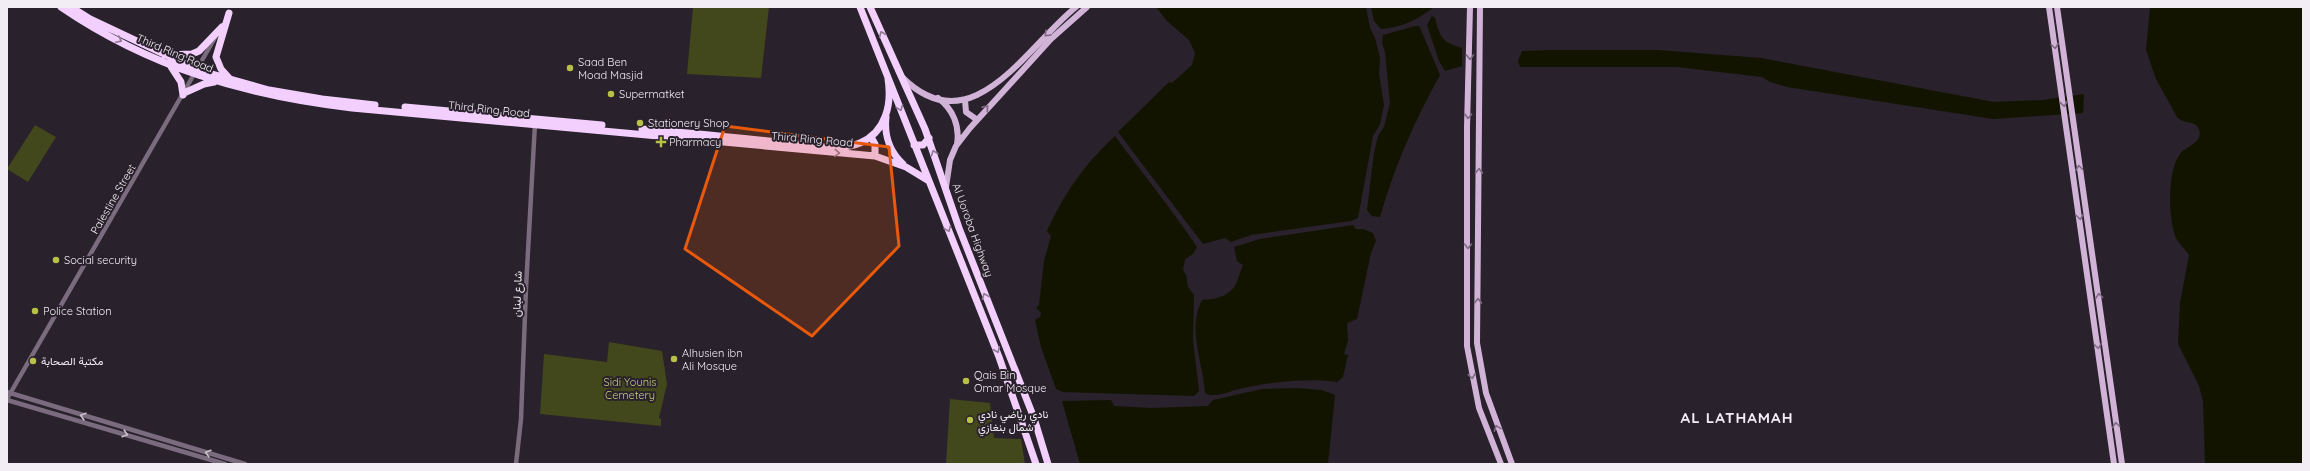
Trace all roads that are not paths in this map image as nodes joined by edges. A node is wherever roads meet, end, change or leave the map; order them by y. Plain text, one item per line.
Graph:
1 (61, 7) edge
2 (72, 7) edge
3 (860, 7) edge
4 (870, 7) edge
5 (1076, 7) edge
6 (1087, 7) edge
7 (1470, 7) edge
8 (1480, 7) edge
9 (2050, 7) edge
10 (2057, 7) edge
11 (231, 10) edge
12 (222, 27) junction
13 (163, 55) junction
14 (170, 65) junction
15 (196, 72) junction
16 (898, 72) junction
17 (888, 79) junction
18 (230, 80) junction
19 (217, 82) junction
20 (2064, 84) junction
21 (184, 94) junction
22 (937, 98) junction
23 (964, 100) junction
24 (886, 115) junction
25 (976, 119) junction
26 (535, 122) junction
27 (2070, 122) junction
28 (871, 137) junction
29 (929, 138) junction
30 (914, 145) junction
31 (956, 146) junction
32 (875, 156) junction
33 (906, 167) junction
34 (928, 181) junction
35 (946, 190) junction
36 (8, 393) edge
37 (7, 399) edge
38 (225, 464) edge
39 (245, 464) edge
40 (516, 464) edge
41 (1036, 464) edge
42 (1048, 464) edge
43 (1501, 464) edge
44 (1512, 464) edge
45 (2114, 464) edge
46 (2122, 464) edge

1 -> 14 highway, Third Ring Road
2 - 13 highway, Third Ring Road
3 - 17 highway, Al Uoroba Highway
16 -> 4 highway, Al Uoroba Highway
5 -> 23 main road
25 -> 6 main road
7 -> 43 main road
44 -> 8 main road
9 -> 20 main road
10 - 20 main road
11 - 12 street, Palestine Street
11 - 18 highway
12 - 13 highway
12 - 15 street, Palestine Street
13 - 15 highway, Third Ring Road
14 - 15 highway, Third Ring Road
14 - 21 highway
15 - 18 highway, Third Ring Road
15 - 19 highway, Third Ring Road
15 - 21 street, Palestine Street
16 - 22 main road
16 - 29 highway, Al Uoroba Highway
17 - 24 highway
17 -> 30 highway, Al Uoroba Highway
18 - 26 highway, Third Ring Road
19 - 21 highway
19 - 26 highway, Third Ring Road
20 - 27 main road
21 - 36 street, Palestine Street
22 - 23 main road
22 - 31 main road
23 - 25 main road
24 - 28 highway
24 - 33 highway
25 - 31 main road
26 - 28 highway, Third Ring Road
26 -> 32 highway, Third Ring Road
26 - 40 street, شارع لبنان
27 -> 45 main road
46 -> 27 main road
28 - 32 highway
29 - 30 highway
35 -> 29 highway, Al Uoroba Highway
30 - 34 highway, Al Uoroba Highway
31 - 35 main road
32 - 33 highway, Third Ring Road
33 - 34 highway, Third Ring Road
34 -> 41 highway, Al Uoroba Highway
42 -> 35 highway, Al Uoroba Highway
36 - 37 street, Palestine Street
39 -> 36 street
37 -> 38 street

